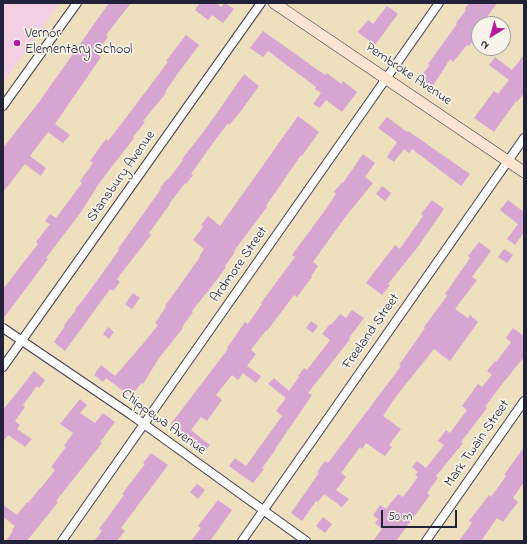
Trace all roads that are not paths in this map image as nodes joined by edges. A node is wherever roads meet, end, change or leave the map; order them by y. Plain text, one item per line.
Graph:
1 (76, 3) edge
2 (261, 3) edge
3 (274, 3) edge
4 (439, 3) edge
5 (386, 78) junction
6 (3, 106) edge
7 (524, 138) edge
8 (508, 161) junction
9 (524, 172) edge
10 (3, 328) edge
11 (22, 340) junction
12 (3, 366) edge
13 (524, 401) edge
14 (144, 424) junction
15 (263, 510) junction
16 (62, 541) edge
17 (242, 541) edge
18 (306, 541) edge
19 (426, 541) edge

1 - 6 street
2 - 11 street, Stansbury Avenue
3 - 5 street, Pembroke Avenue
4 - 5 street, Ardmore Street
5 - 8 street, Pembroke Avenue
5 - 14 street, Ardmore Street
7 - 8 street, Freeland Street
8 - 9 street, Pembroke Avenue
8 - 15 street, Freeland Street
10 - 11 street, Chippewa Avenue
11 - 12 street, Stansbury Avenue
11 - 14 street, Chippewa Avenue
13 - 19 street, Mark Twain Street
14 - 15 street, Chippewa Avenue
14 - 16 street, Ardmore Street
15 - 17 street, Freeland Street
15 - 18 street, Chippewa Avenue

